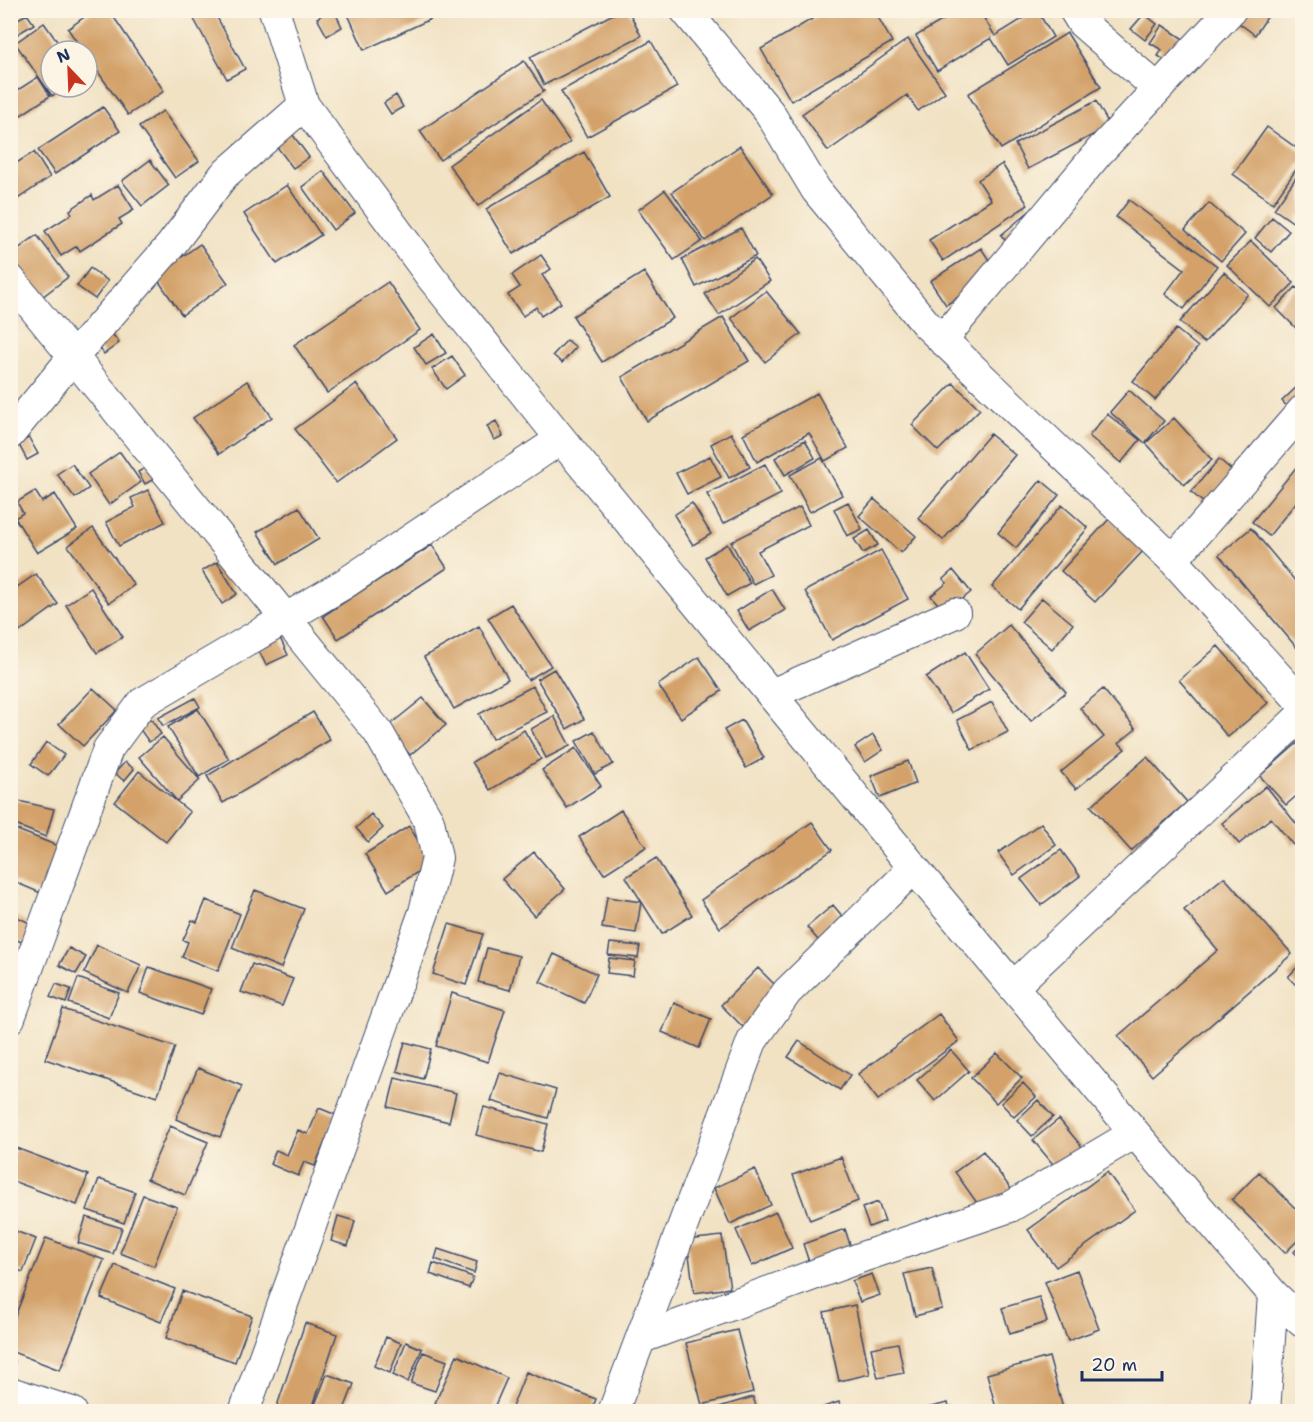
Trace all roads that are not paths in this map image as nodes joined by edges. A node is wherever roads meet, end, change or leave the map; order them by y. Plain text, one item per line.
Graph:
1 (274, 10) edge
2 (686, 10) edge
3 (1074, 10) edge
4 (1231, 10) edge
5 (1157, 88) junction
6 (304, 105) junction
7 (10, 279) edge
8 (942, 340) junction
9 (74, 356) junction
10 (1302, 411) edge
11 (10, 434) edge
12 (561, 439) junction
13 (1173, 560) junction
14 (956, 613) dead end
15 (287, 618) junction
16 (772, 694) junction
17 (1302, 703) edge
18 (1302, 715) edge
19 (914, 868) junction
20 (1014, 986) junction
21 (10, 1018) edge
22 (1136, 1133) junction
23 (1273, 1294) junction
24 (1302, 1322) edge
25 (642, 1338) junction
26 (10, 1392) edge
27 (72, 1412) edge
28 (244, 1412) edge
29 (614, 1412) edge
30 (1264, 1412) edge

1 - 6 street
2 - 8 street
3 - 5 street
4 - 5 street
5 - 8 street
6 - 9 street
6 - 12 street
7 - 9 street
8 - 13 street
9 - 11 street
9 - 15 street
10 - 13 street
12 - 15 street
12 - 16 street
13 - 17 street
14 - 16 street
15 - 21 street
15 - 28 street
16 - 19 street
18 - 20 street
19 - 20 street
19 - 25 street
20 - 22 street
22 - 23 street
22 - 25 street
23 - 24 street
23 - 30 street
25 - 29 street
26 - 27 street

